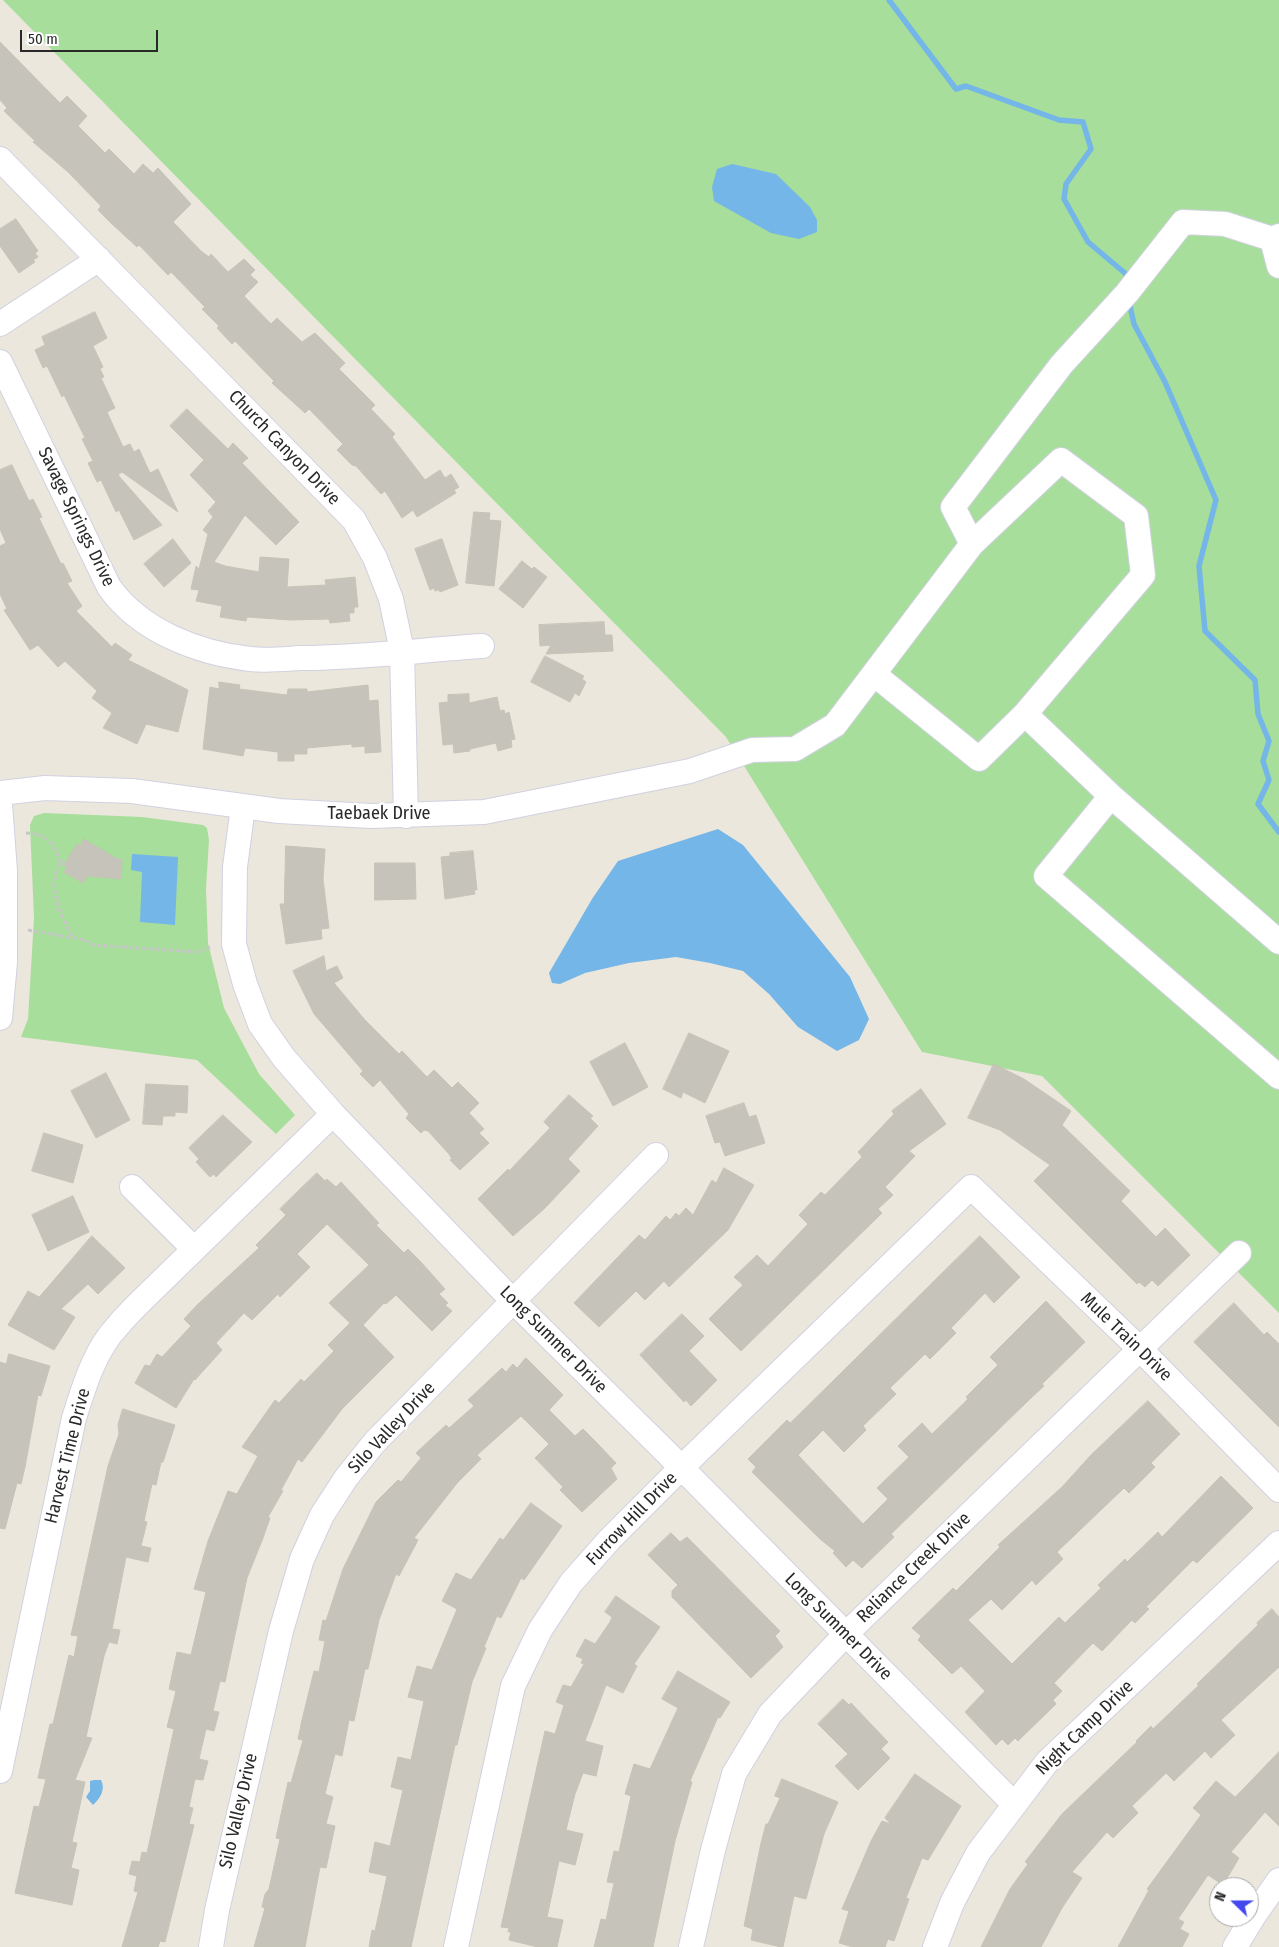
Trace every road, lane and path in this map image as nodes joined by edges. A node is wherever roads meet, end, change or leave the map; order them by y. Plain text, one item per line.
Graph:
1 (0, 159) edge
2 (1276, 237) edge
3 (99, 259) junction
4 (1279, 266) edge
5 (0, 324) edge
6 (0, 362) edge
7 (972, 544) junction
8 (482, 646) dead end
9 (402, 651) junction
10 (874, 675) junction
11 (1025, 714) junction
12 (0, 793) edge
13 (1111, 796) junction
14 (0, 804) edge
15 (243, 807) junction
16 (406, 816) junction
17 (26, 833) dead end
18 (60, 863) junction
19 (66, 864) dead end
20 (28, 930) dead end
21 (74, 938) junction
22 (1279, 942) edge
23 (210, 947) dead end
24 (0, 1018) edge
25 (1279, 1077) edge
26 (333, 1114) junction
27 (656, 1155) dead end
28 (132, 1187) dead end
29 (971, 1187) joint
30 (193, 1248) junction
31 (1239, 1253) dead end
32 (513, 1301) junction
33 (1141, 1350) junction
34 (682, 1468) junction
35 (1279, 1490) edge
36 (1279, 1543) edge
37 (845, 1635) junction
38 (0, 1771) edge
39 (1013, 1803) junction
40 (1279, 1880) edge
41 (211, 1947) edge
42 (456, 1947) edge
43 (691, 1947) edge
44 (935, 1947) edge
45 (1235, 1947) edge

1 - 3 street, Church Canyon Drive
2 - 4 street
2 - 7 street
3 - 5 street
3 - 9 street, Church Canyon Drive
6 - 9 street, Savage Springs Drive
7 - 10 street, Taebaek Drive
7 - 11 street, Taebaek Drive
8 - 9 street, Savage Springs Drive
9 - 16 street, Church Canyon Drive
10 - 11 street
10 - 16 street, Taebaek Drive
11 - 13 street
12 - 15 street, Taebaek Drive
13 - 22 street
13 - 25 street
14 - 24 street
15 - 16 street, Taebaek Drive
15 - 26 street, Long Summer Drive
17 - 18 path
18 - 19 path
18 - 21 path
20 - 21 path
21 - 23 path
26 - 30 street, Harvest Time Drive
26 - 32 street, Long Summer Drive
27 - 32 street, Silo Valley Drive
28 - 30 street
29 - 33 street, Mule Train Drive
29 - 34 street, Furrow Hill Drive
30 - 38 street, Harvest Time Drive
31 - 33 street, Reliance Creek Drive
32 - 34 street, Long Summer Drive
32 - 41 street, Silo Valley Drive
33 - 35 street, Mule Train Drive
33 - 37 street, Reliance Creek Drive
34 - 37 street, Long Summer Drive
34 - 42 street, Furrow Hill Drive
36 - 39 street, Night Camp Drive
37 - 39 street, Long Summer Drive
37 - 43 street, Reliance Creek Drive
39 - 44 street, Night Camp Drive
40 - 45 street

